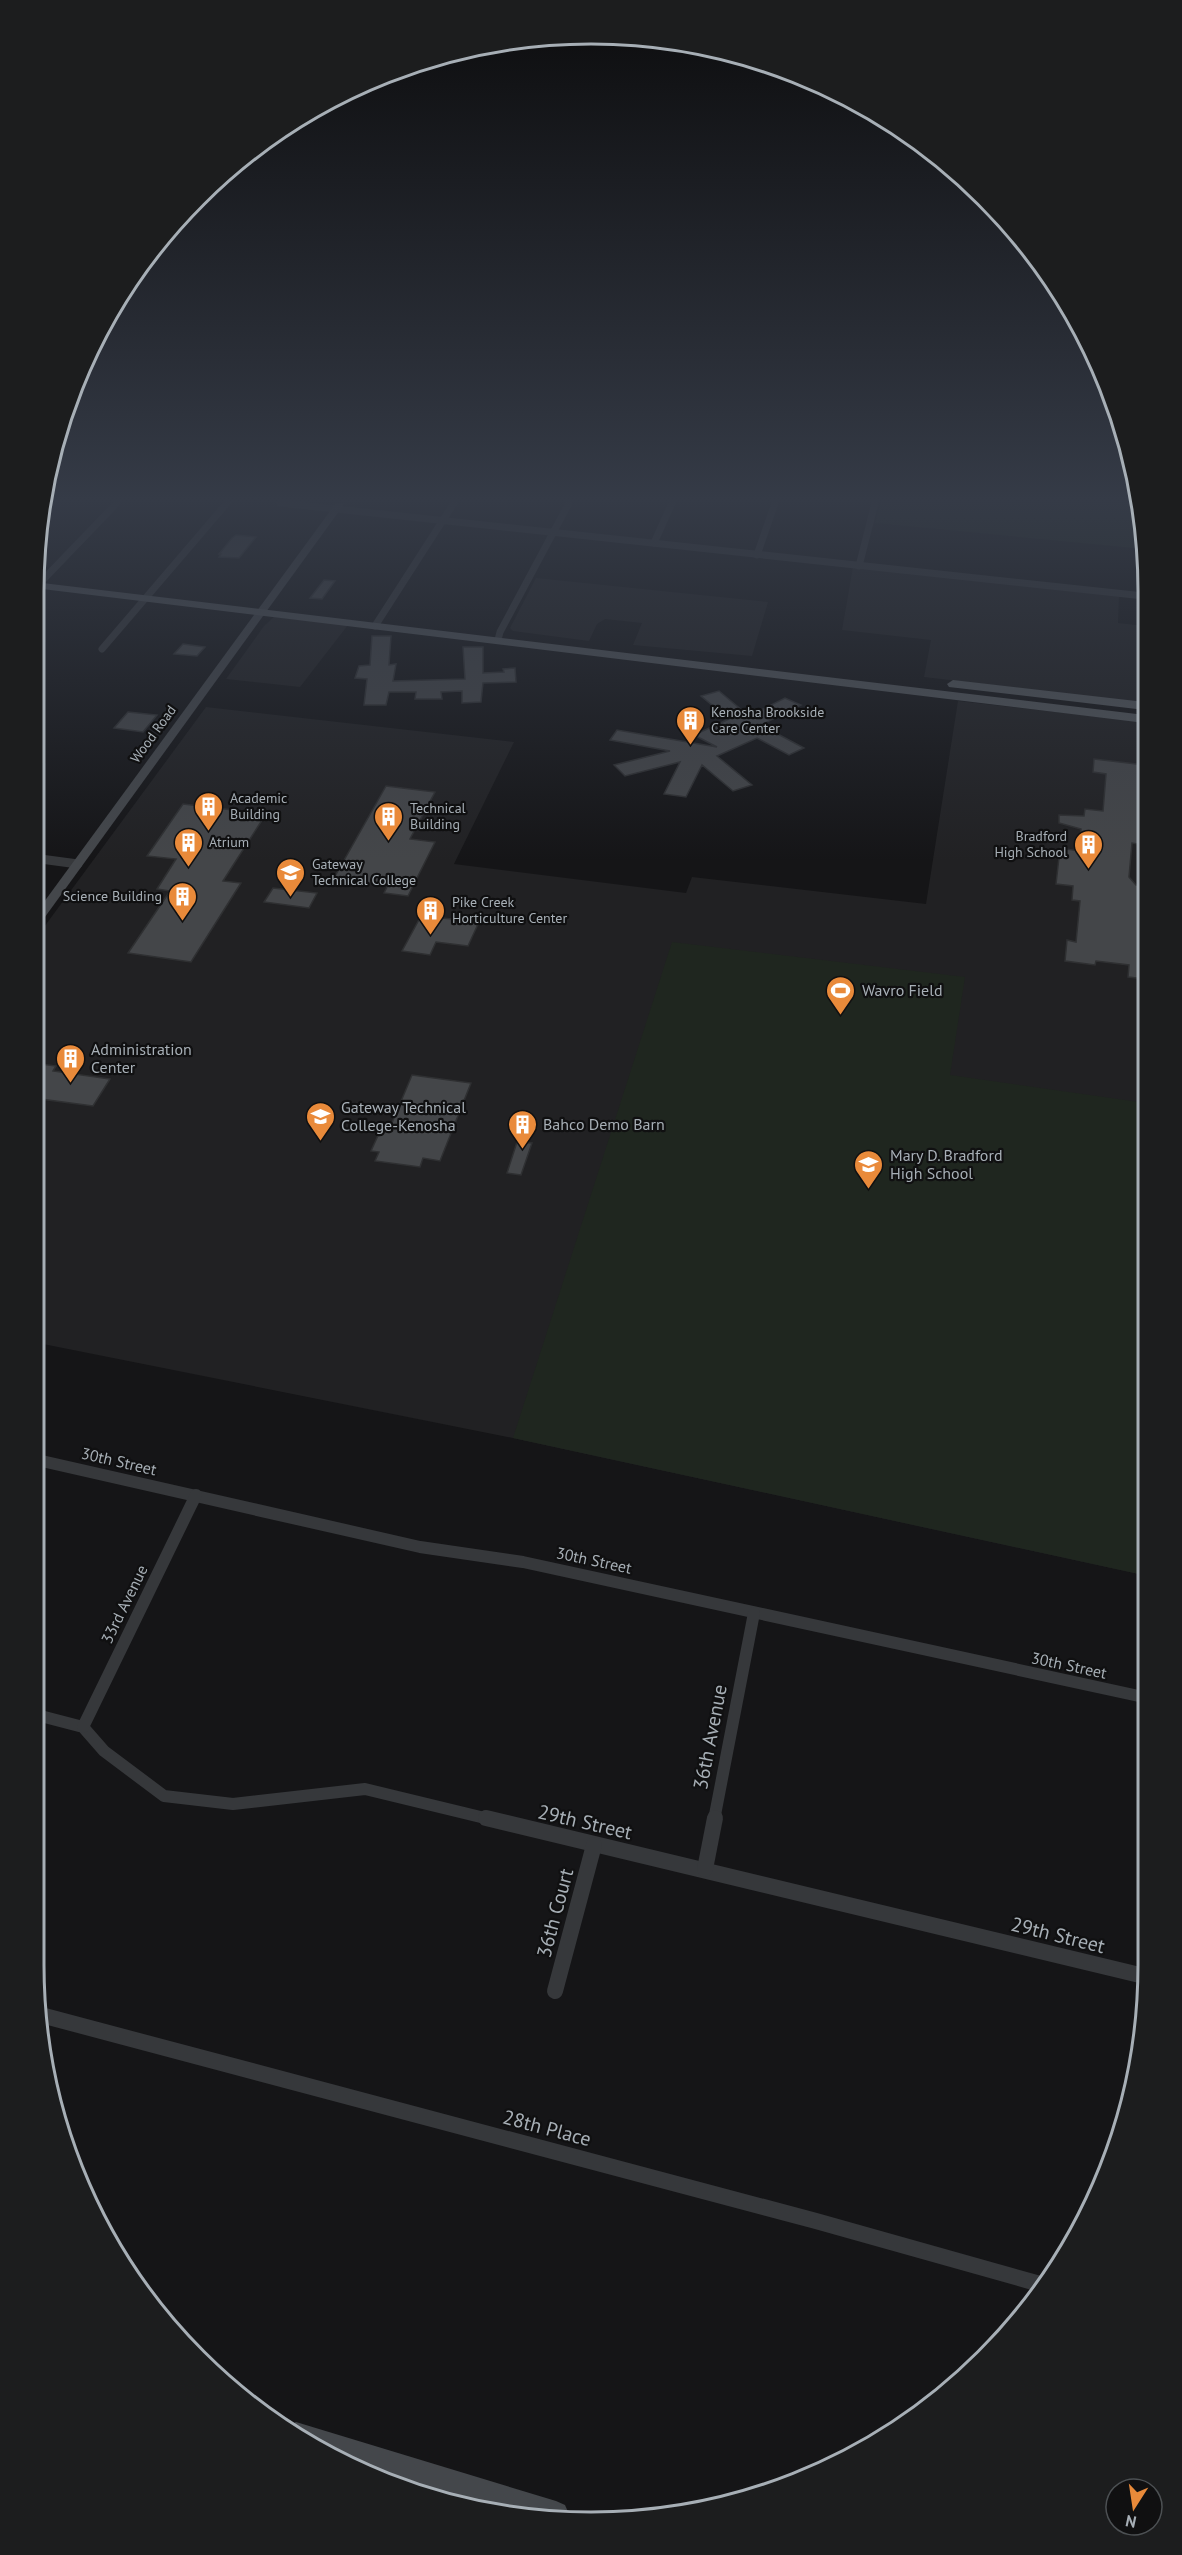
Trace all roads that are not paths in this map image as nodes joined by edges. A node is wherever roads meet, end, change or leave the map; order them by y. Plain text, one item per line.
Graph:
1 (125, 622) edge
2 (252, 622) edge
3 (379, 622) edge
4 (506, 622) edge
5 (499, 636) junction
6 (554, 642) junction
7 (102, 649) dead end
8 (1138, 707) edge
9 (1138, 708) edge
10 (1099, 714) junction
11 (1138, 718) edge
12 (44, 859) edge
13 (78, 864) junction
14 (44, 911) edge
15 (44, 1461) edge
16 (196, 1496) junction
17 (754, 1613) junction
18 (1138, 1696) edge
19 (44, 1717) edge
20 (83, 1726) junction
21 (594, 1845) junction
22 (705, 1869) junction
23 (1138, 1974) edge
24 (555, 1991) dead end
25 (46, 2015) edge
26 (1035, 2283) edge
27 (327, 2443) edge
28 (537, 2508) edge

1 - 7 street
2 - 13 street, Wood Road
3 - 5 main road
4 - 5 street
5 - 6 main road
6 - 8 main road
6 - 10 main road
9 - 10 main road
10 - 11 main road
12 - 13 street
13 - 14 street, Wood Road
15 - 16 street, 30th Street
16 - 17 street, 30th Street
16 - 20 street, 33rd Avenue
17 - 18 street, 30th Street
17 - 22 street, 36th Avenue
19 - 20 street
20 - 21 street, 29th Street
21 - 22 street, 29th Street
21 - 24 street, 36th Court
22 - 23 street, 29th Street
25 - 26 street, 28th Place
27 - 28 street

